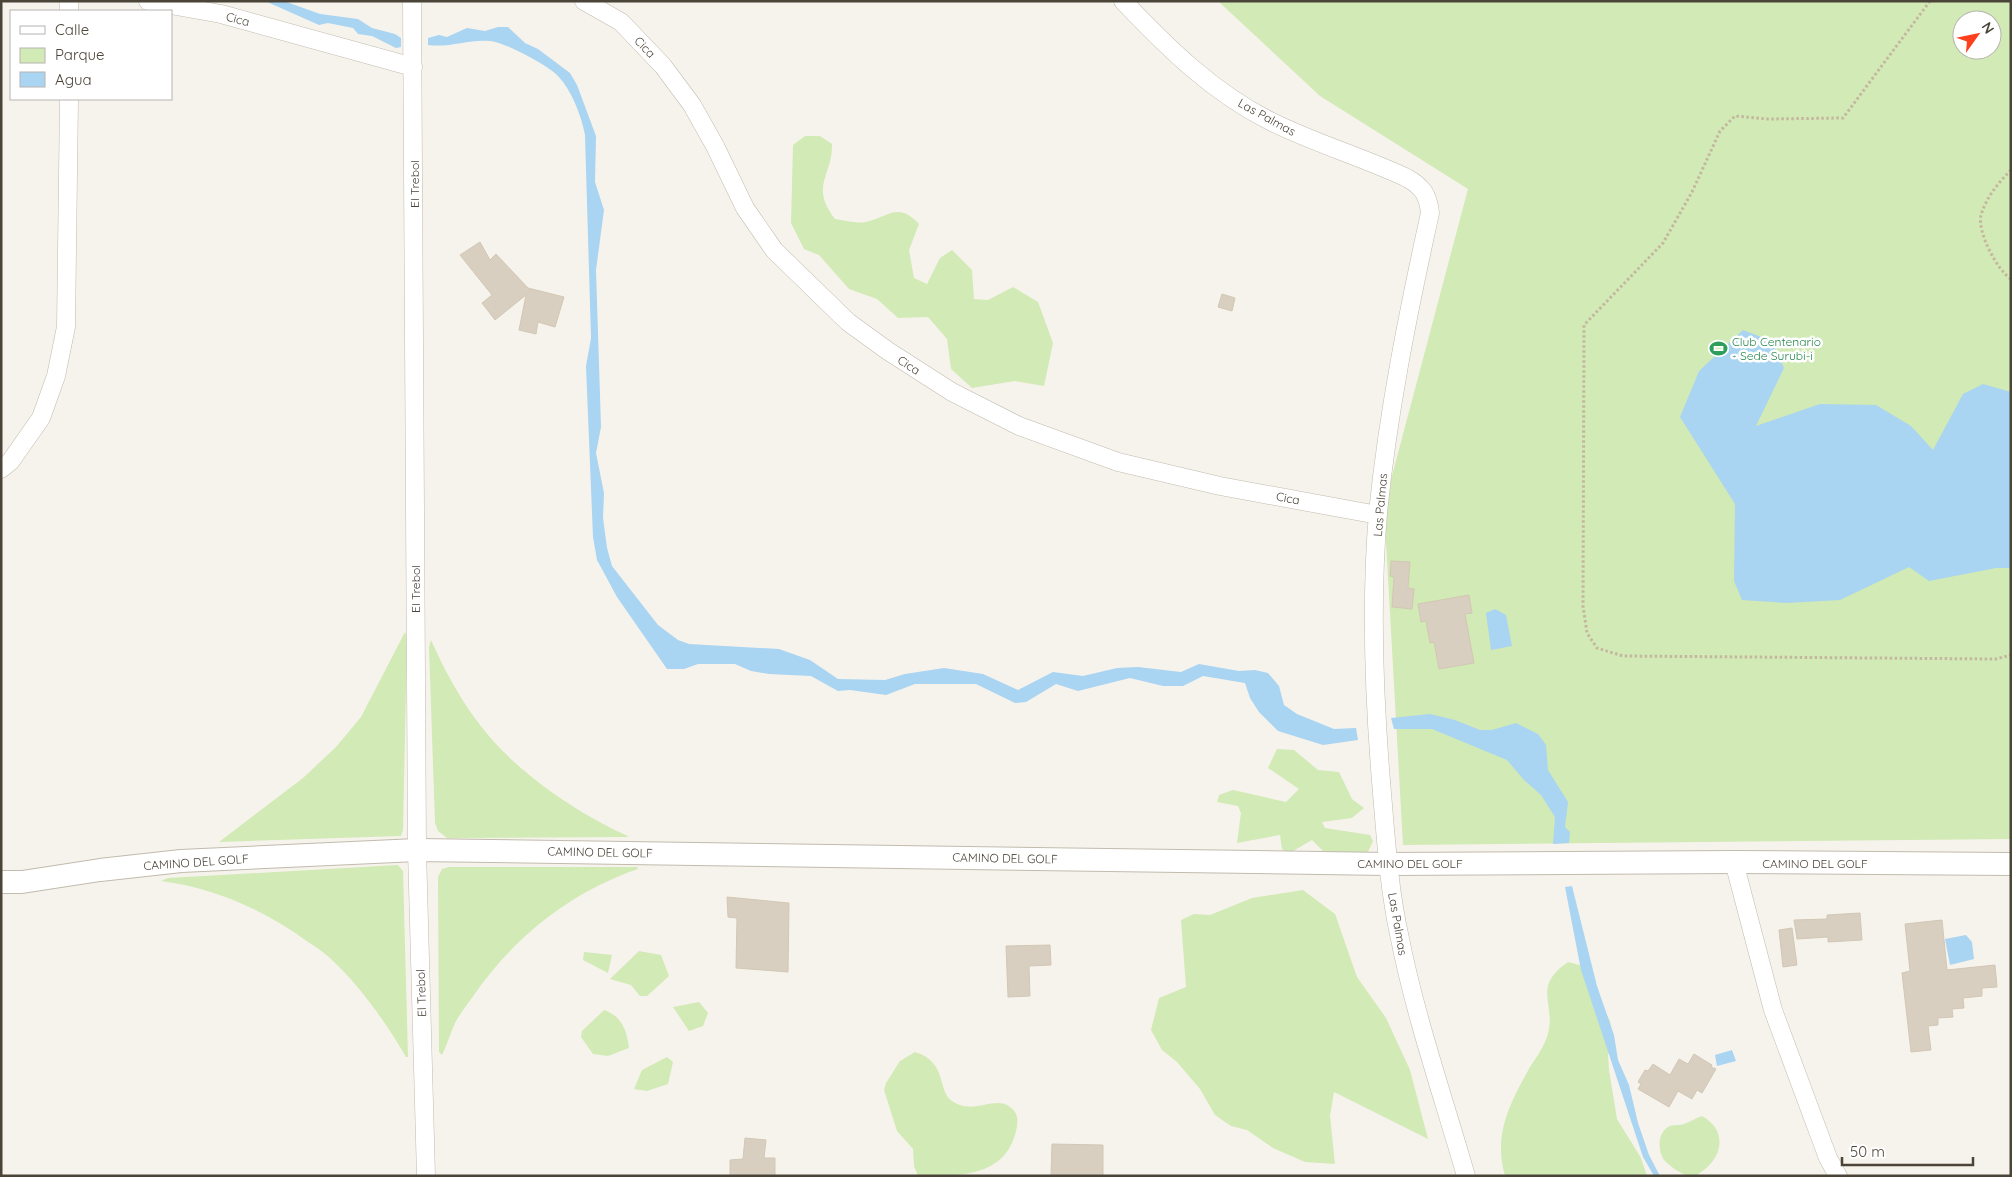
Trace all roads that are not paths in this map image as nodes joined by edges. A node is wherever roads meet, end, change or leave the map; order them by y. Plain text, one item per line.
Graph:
1 (148, 1) edge
2 (412, 1) edge
3 (584, 1) edge
4 (1123, 1) edge
5 (413, 68) junction
6 (69, 100) edge
7 (1, 469) edge
8 (1378, 515) junction
9 (417, 850) junction
10 (1734, 862) junction
11 (1388, 864) junction
12 (2011, 864) edge
13 (12, 882) edge
14 (1, 892) edge
15 (426, 1176) edge
16 (1466, 1176) edge
17 (1838, 1176) edge

1 - 5 street, Cica
2 - 5 street, El Trebol
3 - 8 street, Cica
4 - 8 street, Las Palmas
5 - 9 street, El Trebol
6 - 7 street
8 - 11 street, Las Palmas
9 - 11 street, CAMINO DEL GOLF
9 - 13 street, CAMINO DEL GOLF
9 - 15 street, El Trebol
10 - 11 street, CAMINO DEL GOLF
10 - 12 street, CAMINO DEL GOLF
10 - 17 street
11 - 16 street, Las Palmas
13 - 14 street

